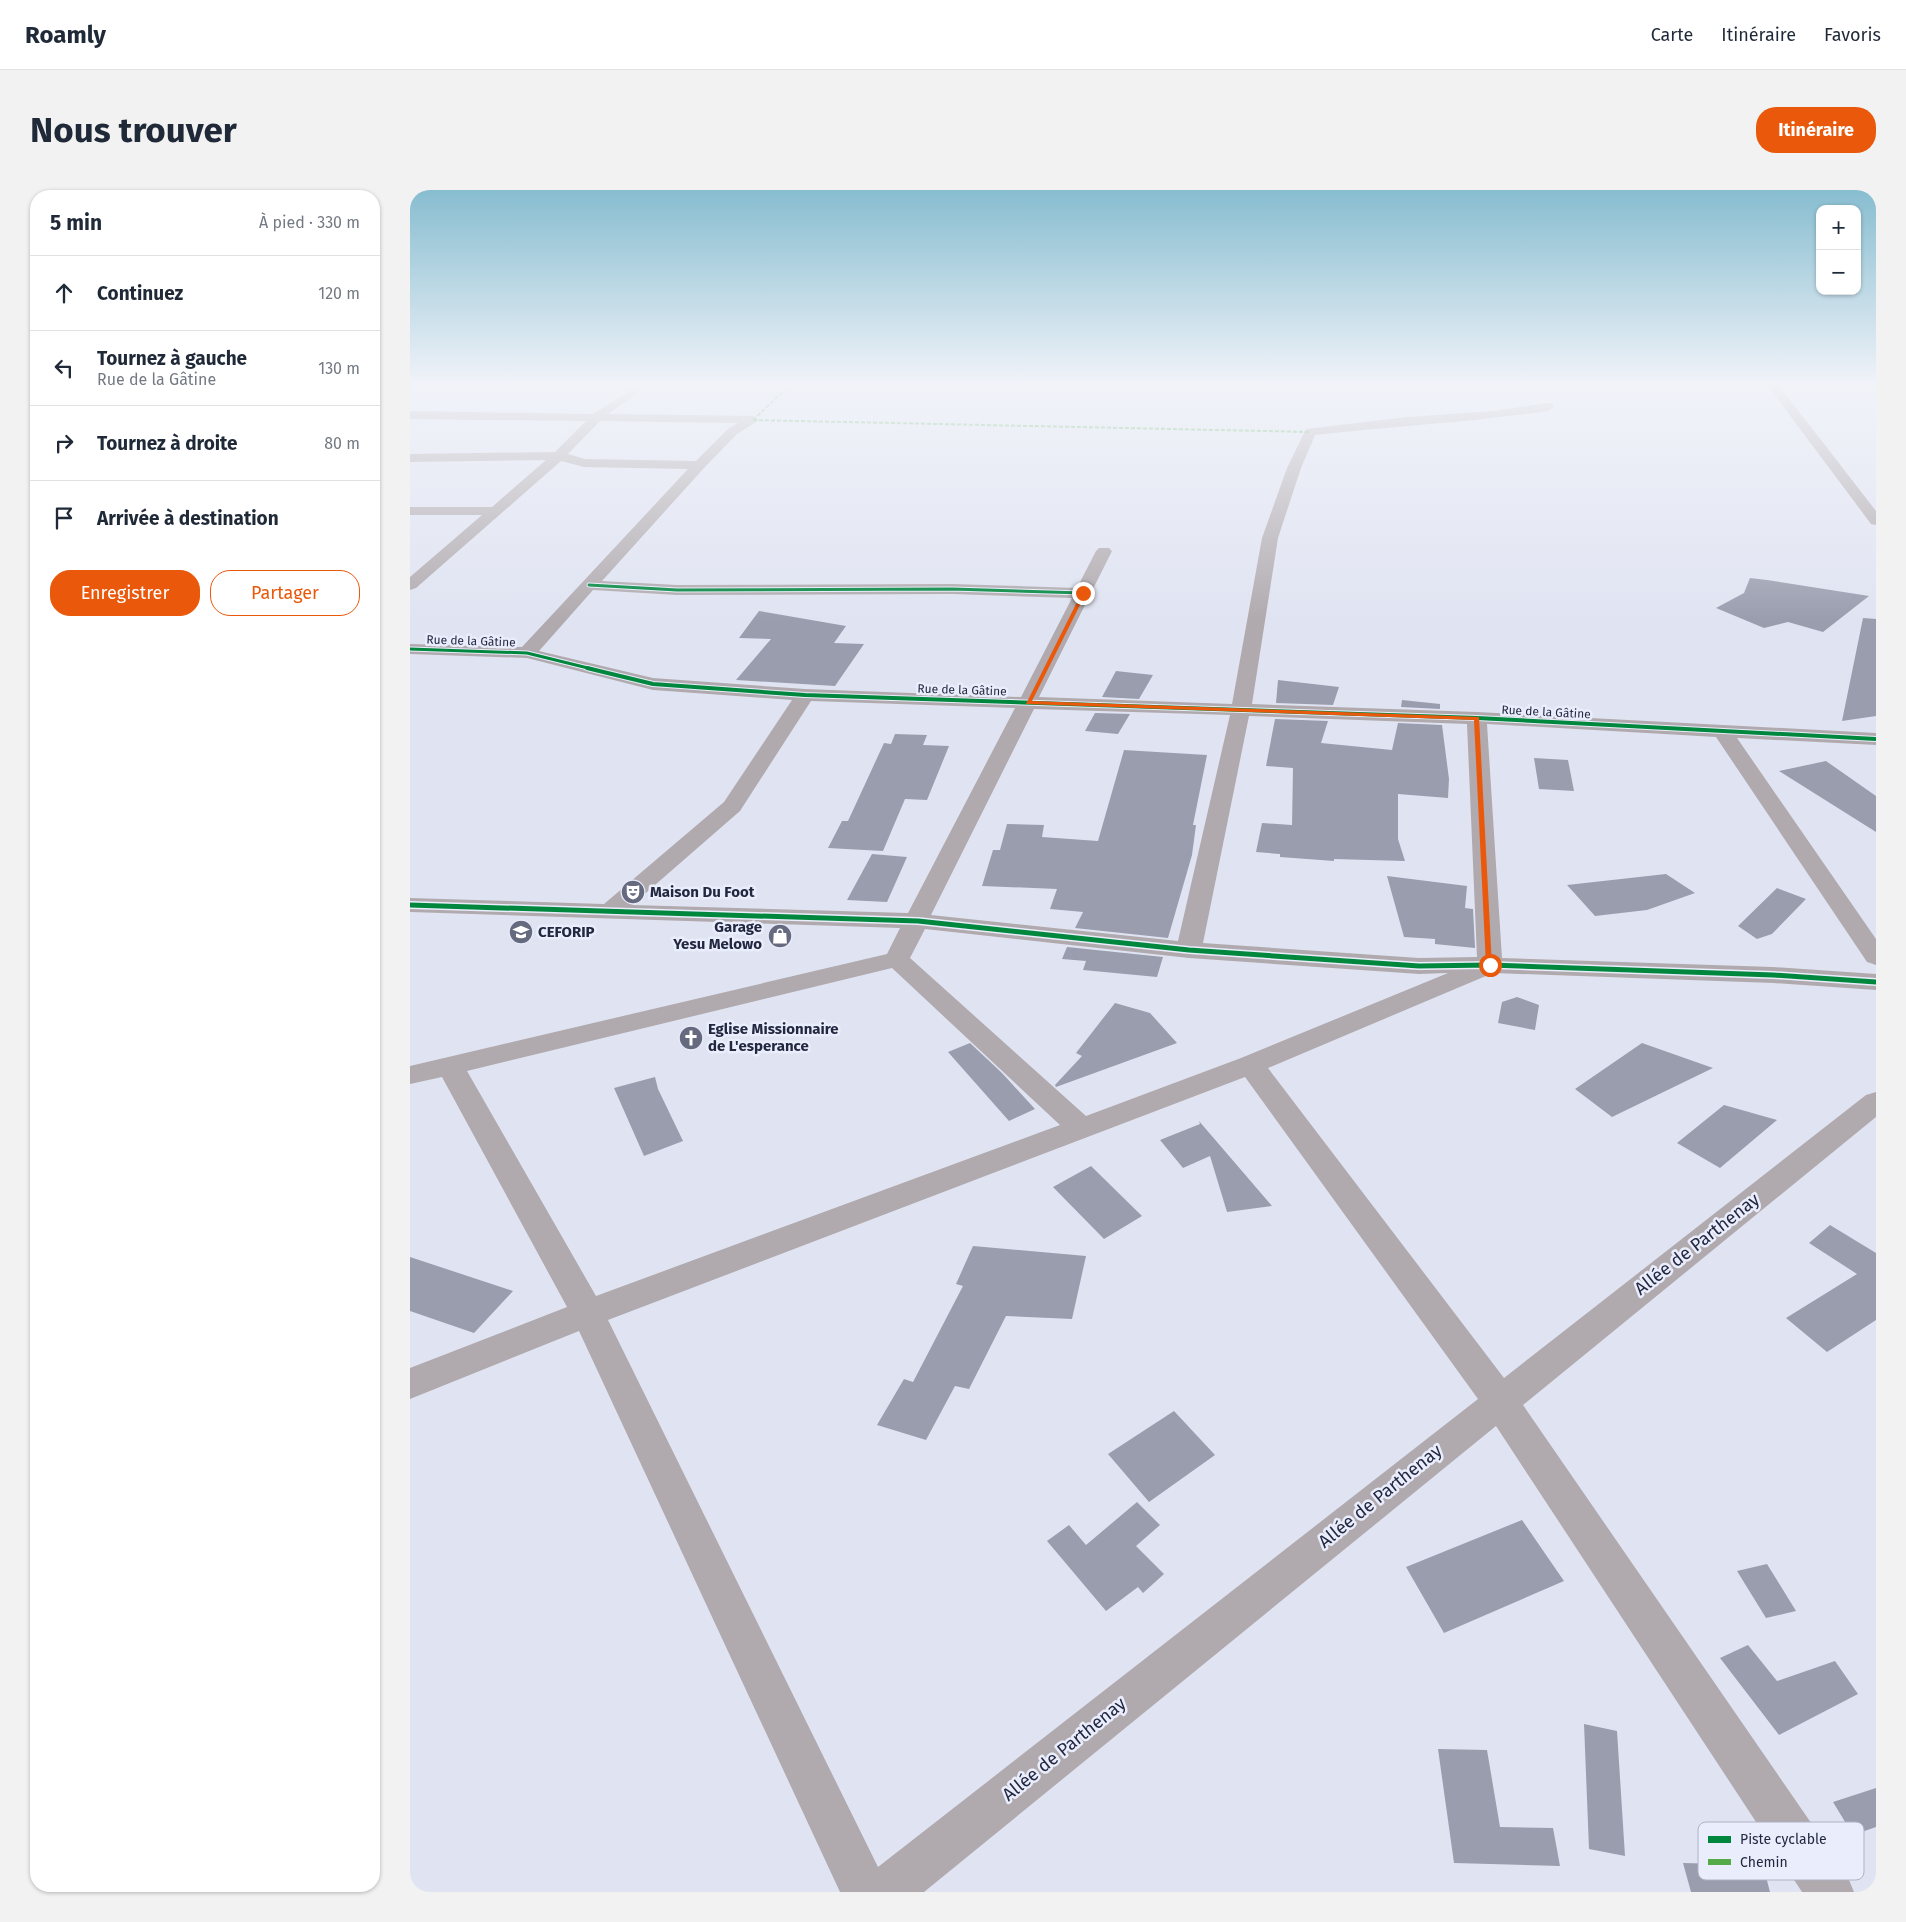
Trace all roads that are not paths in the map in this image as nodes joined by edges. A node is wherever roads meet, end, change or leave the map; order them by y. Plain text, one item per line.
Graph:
1 (553, 461) edge
2 (582, 461) edge
3 (703, 461) edge
4 (1297, 461) edge
5 (1831, 461) edge
6 (699, 465) junction
7 (410, 511) edge
8 (496, 511) junction
9 (1876, 521) edge
10 (1104, 551) dead end
11 (410, 585) edge
12 (589, 585) junction
13 (1083, 593) junction
14 (410, 649) edge
15 (526, 654) junction
16 (805, 695) junction
17 (1028, 702) junction
18 (1241, 710) junction
19 (1477, 718) junction
20 (1723, 732) junction
21 (1876, 739) edge
22 (410, 905) edge
23 (610, 912) junction
24 (918, 921) junction
25 (1189, 950) junction
26 (1876, 957) edge
27 (897, 959) junction
28 (1490, 965) junction
29 (1876, 982) edge
30 (1251, 1065) junction
31 (450, 1066) junction
32 (410, 1075) edge
33 (1876, 1102) edge
34 (1081, 1128) junction
35 (588, 1313) junction
36 (410, 1384) edge
37 (1500, 1400) junction
38 (1783, 1822) edge
39 (1822, 1880) edge
40 (865, 1892) edge
41 (886, 1892) edge
42 (1830, 1892) edge

1 - 8 street
2 - 6 street
3 - 6 street
4 - 18 street
5 - 9 street
6 - 12 street
7 - 8 street
8 - 11 street
10 - 13 street
12 - 13 street
12 - 15 street
13 - 17 street
14 - 15 street, Rue de la Gâtine
15 - 16 street, Rue de la Gâtine
16 - 17 street, Rue de la Gâtine
16 - 23 street
17 - 18 street, Rue de la Gâtine
17 - 24 street
18 - 19 street, Rue de la Gâtine
18 - 25 street
19 - 20 street, Rue de la Gâtine
19 - 28 street
20 - 21 street, Rue de la Gâtine
20 - 26 street
22 - 23 street
23 - 24 street
24 - 25 street
24 - 27 street
25 - 28 street
27 - 31 street
27 - 34 street
28 - 29 street
28 - 30 street
30 - 34 street
30 - 37 street
31 - 32 street
31 - 35 street
33 - 37 street, Allée de Parthenay
34 - 35 street
35 - 36 street
35 - 40 street
37 - 38 street
37 - 41 street, Allée de Parthenay
39 - 42 street

